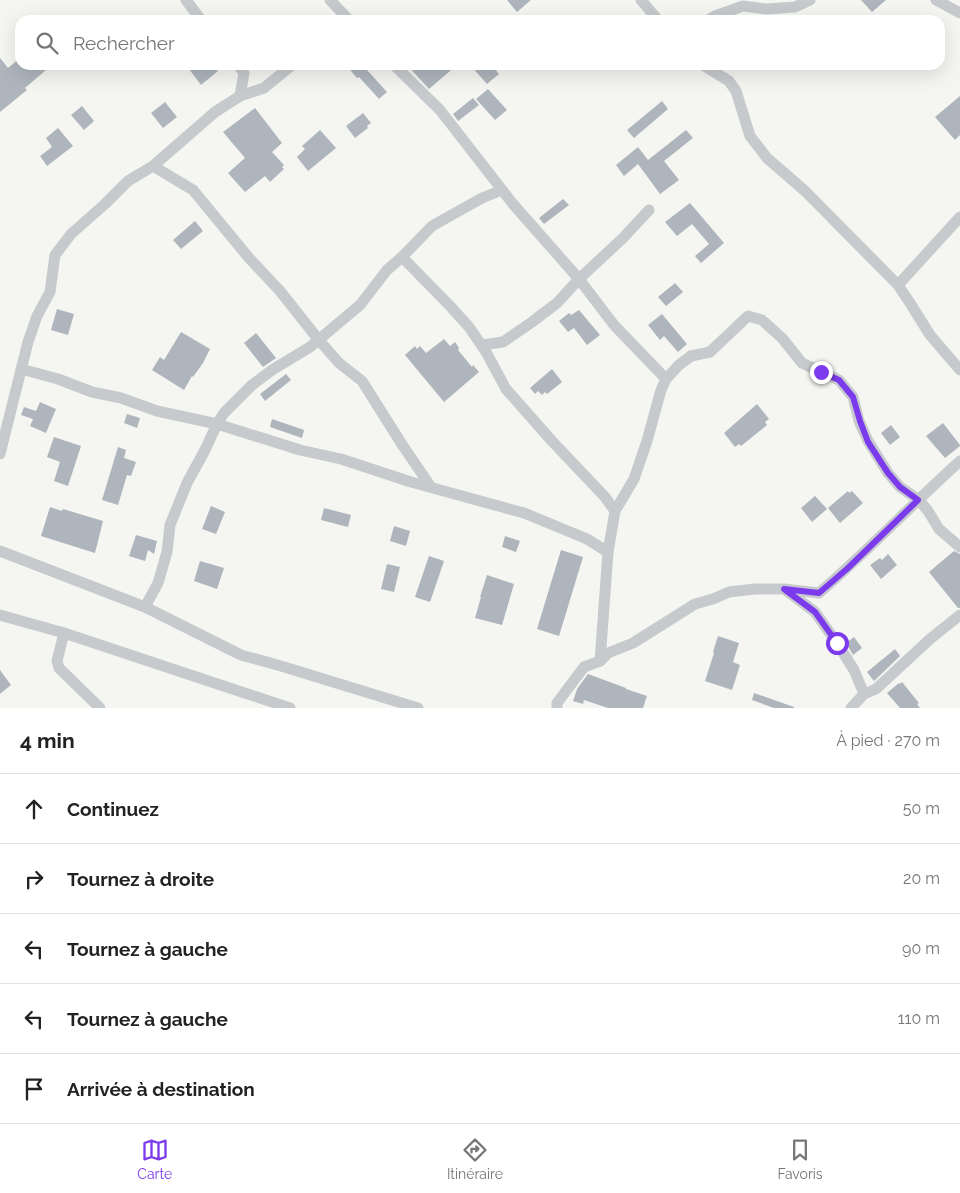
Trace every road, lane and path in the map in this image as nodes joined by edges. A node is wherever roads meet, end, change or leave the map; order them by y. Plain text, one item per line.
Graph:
1 (186, 0) edge
2 (330, 0) edge
3 (641, 0) edge
4 (810, 0) edge
5 (936, 0) edge
6 (960, 12) edge
7 (197, 15) edge
8 (340, 15) edge
9 (654, 15) edge
10 (718, 15) edge
11 (242, 70) edge
12 (286, 70) edge
13 (399, 70) edge
14 (711, 70) edge
15 (240, 96) junction
16 (153, 166) junction
17 (502, 190) junction
18 (649, 210) dead end
19 (960, 217) edge
20 (402, 257) junction
21 (579, 279) junction
22 (898, 285) junction
23 (318, 339) junction
24 (482, 345) junction
25 (21, 369) junction
26 (960, 370) edge
27 (666, 379) junction
28 (217, 424) junction
29 (0, 454) edge
30 (960, 461) edge
31 (431, 487) junction
32 (918, 500) junction
33 (615, 511) junction
34 (960, 547) edge
35 (0, 551) edge
36 (608, 552) junction
37 (784, 589) junction
38 (145, 607) junction
39 (0, 615) edge
40 (960, 615) edge
41 (64, 633) junction
42 (600, 661) junction
43 (864, 694) junction
44 (100, 708) edge
45 (290, 708) edge
46 (418, 708) edge
47 (557, 708) edge
48 (851, 708) edge

1 - 7 street
2 - 8 street
3 - 9 street
4 - 10 street
5 - 6 street
11 - 15 street
12 - 15 street
13 - 17 street
14 - 22 street
15 - 16 street
16 - 23 street
16 - 25 street
17 - 20 street
17 - 21 street
18 - 21 street
19 - 22 street
20 - 23 street
20 - 24 street
21 - 24 street
21 - 27 street
22 - 26 street
23 - 28 street
23 - 31 street
24 - 33 street
25 - 28 street
25 - 29 street
27 - 32 street
27 - 33 street
28 - 31 street
28 - 38 street
30 - 32 street
31 - 36 street
32 - 34 street
32 - 37 street
33 - 36 street
35 - 38 street
36 - 42 street
37 - 42 street
37 - 43 street
38 - 46 street
39 - 41 street
40 - 43 street
41 - 44 street
41 - 45 street
42 - 47 street
43 - 48 street

